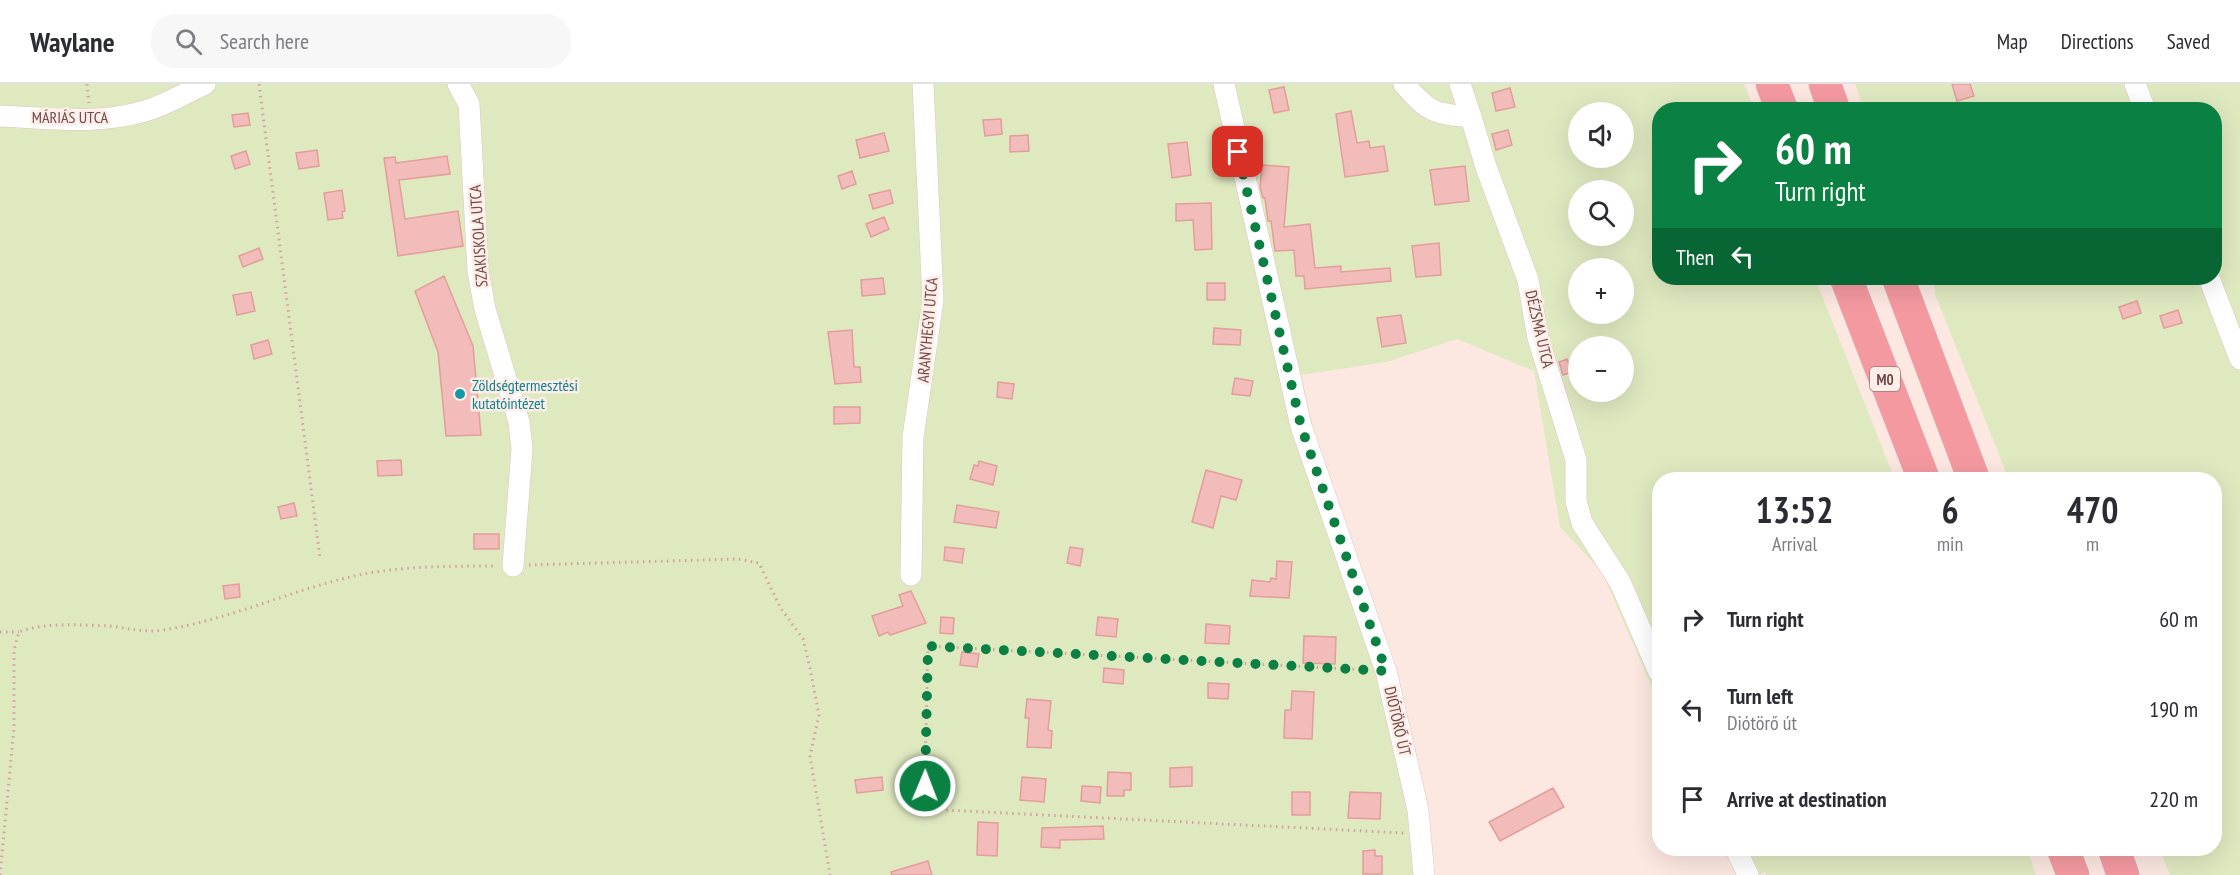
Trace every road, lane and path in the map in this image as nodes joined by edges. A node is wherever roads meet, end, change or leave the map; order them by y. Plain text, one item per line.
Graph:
1 (205, 84) edge
2 (259, 84) edge
3 (458, 84) edge
4 (923, 84) edge
5 (1224, 84) edge
6 (1404, 84) edge
7 (1460, 84) edge
8 (1772, 84) edge
9 (1825, 84) edge
10 (2135, 84) edge
11 (1779, 102) edge
12 (1831, 102) edge
13 (2142, 102) edge
14 (0, 116) edge
15 (1471, 117) junction
16 (1849, 285) edge
17 (1901, 285) edge
18 (2212, 285) edge
19 (2240, 359) edge
20 (1921, 472) edge
21 (1971, 472) edge
22 (320, 558) dead end
23 (513, 566) junction
24 (911, 575) dead end
25 (0, 632) edge
26 (19, 632) junction
27 (1652, 656) edge
28 (1386, 671) junction
29 (1421, 834) junction
30 (1739, 856) edge
31 (2047, 856) edge
32 (2066, 856) edge
33 (2116, 856) edge
34 (0, 875) edge
35 (830, 875) edge
36 (1424, 875) edge
37 (1748, 875) edge
38 (2050, 875) edge
39 (2073, 875) edge
40 (2123, 875) edge

1 - 14 street, MÁRIÁS UTCA
2 - 22 path
3 - 23 street, SZAKISKOLA UTCA
4 - 24 street, ARANYHEGYI UTCA
5 - 28 street, DIÓTÖRŐ ÚT
6 - 15 street
7 - 15 street, DÉZSMA UTCA
8 - 11 highway
9 - 12 highway
10 - 13 street
15 - 27 street, DÉZSMA UTCA
16 - 20 highway, M0
17 - 21 highway
18 - 19 street
23 - 26 path
23 - 35 path
25 - 26 path
26 - 34 path
28 - 29 street, DIÓTÖRŐ ÚT
28 - 29 path
29 - 36 street, DIÓTÖRŐ ÚT
30 - 37 street
31 - 38 highway
32 - 39 highway
33 - 40 highway

